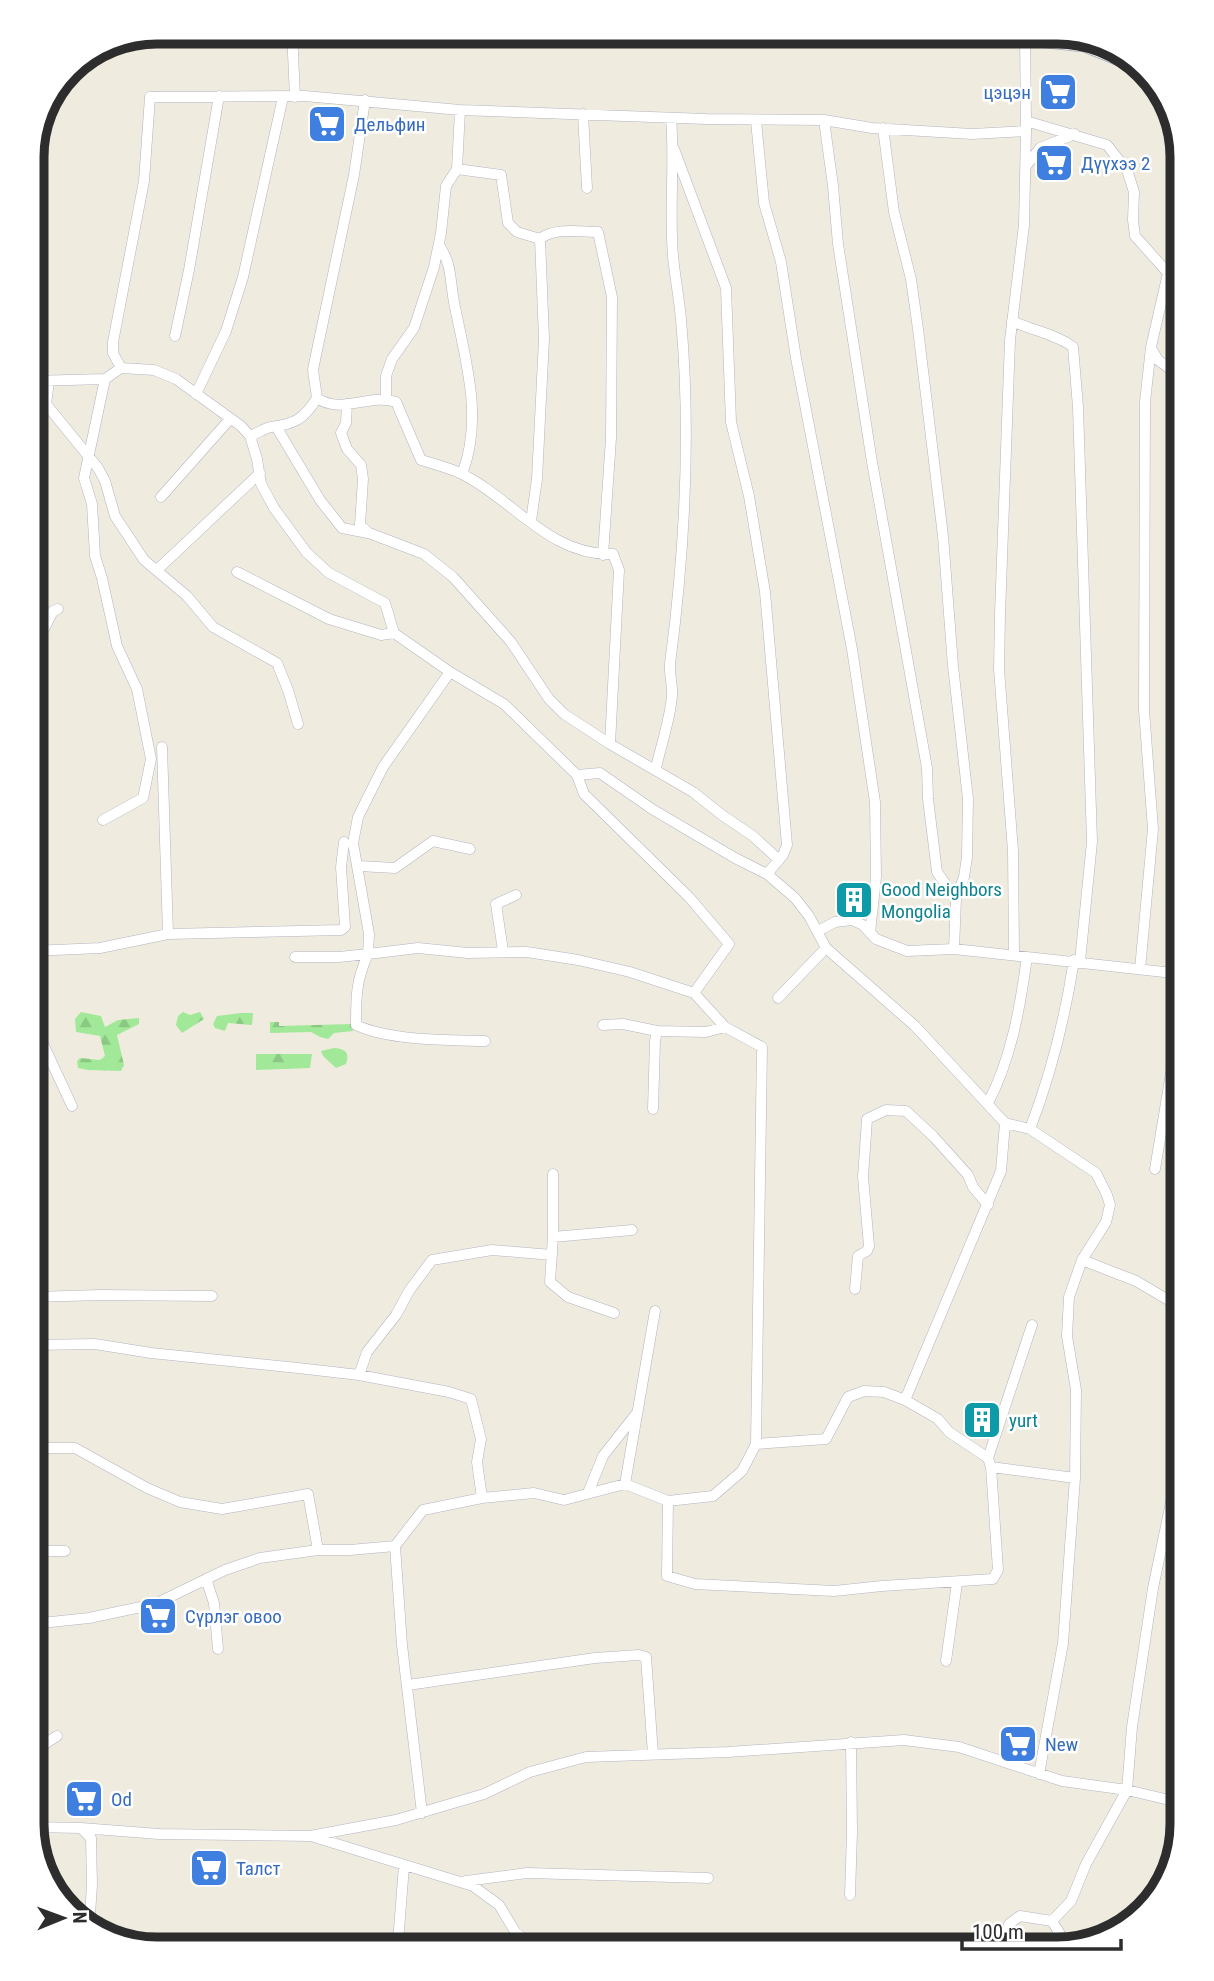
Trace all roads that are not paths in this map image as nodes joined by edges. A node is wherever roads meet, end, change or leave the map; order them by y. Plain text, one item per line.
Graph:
1 (293, 44) edge
2 (1025, 44) edge
3 (219, 96) junction
4 (283, 97) junction
5 (295, 97) junction
6 (365, 100) junction
7 (460, 110) junction
8 (583, 114) junction
9 (671, 118) junction
10 (824, 120) junction
11 (756, 121) junction
12 (1026, 126) junction
13 (883, 128) junction
14 (1076, 134) junction
15 (674, 149) junction
16 (1026, 166) junction
17 (457, 169) junction
18 (587, 188) dead end
19 (540, 239) junction
20 (439, 245) junction
21 (1168, 273) joint
22 (1012, 321) junction
23 (175, 336) dead end
24 (1151, 348) junction
25 (121, 368) junction
26 (1170, 369) edge
27 (105, 379) junction
28 (44, 381) edge
29 (49, 381) junction
30 (196, 394) junction
31 (317, 398) junction
32 (386, 398) junction
33 (46, 404) junction
34 (347, 404) junction
35 (44, 409) edge
36 (230, 419) junction
37 (276, 428) junction
38 (250, 436) junction
39 (88, 454) junction
40 (260, 473) junction
41 (462, 474) junction
42 (161, 497) dead end
43 (531, 521) junction
44 (369, 533) junction
45 (603, 555) junction
46 (157, 570) junction
47 (237, 572) dead end
48 (58, 609) dead end
49 (44, 629) edge
50 (394, 634) junction
51 (450, 672) junction
52 (298, 724) dead end
53 (610, 744) junction
54 (162, 747) dead end
55 (656, 768) junction
56 (577, 775) junction
57 (103, 820) dead end
58 (344, 842) dead end
59 (470, 849) dead end
60 (779, 860) junction
61 (359, 866) junction
62 (767, 874) junction
63 (516, 895) dead end
64 (956, 899) junction
65 (818, 931) junction
66 (870, 933) junction
67 (167, 934) junction
68 (826, 948) junction
69 (954, 948) junction
70 (44, 950) edge
71 (503, 951) junction
72 (368, 954) junction
73 (1014, 954) junction
74 (295, 957) dead end
75 (1027, 957) junction
76 (1077, 961) junction
77 (1140, 969) junction
78 (1170, 973) edge
79 (694, 993) junction
80 (778, 998) dead end
81 (603, 1025) dead end
82 (725, 1027) junction
83 (657, 1031) junction
84 (485, 1041) dead end
85 (44, 1046) edge
86 (1170, 1073) edge
87 (988, 1103) junction
88 (72, 1106) dead end
89 (653, 1109) dead end
90 (1005, 1123) junction
91 (1030, 1129) junction
92 (1155, 1169) dead end
93 (553, 1174) dead end
94 (988, 1205) junction
95 (632, 1230) dead end
96 (553, 1237) junction
97 (552, 1255) junction
98 (1082, 1260) junction
99 (855, 1289) dead end
100 (212, 1296) dead end
101 (44, 1297) edge
102 (1170, 1301) edge
103 (655, 1311) dead end
104 (614, 1313) dead end
105 (1032, 1325) dead end
106 (44, 1345) edge
107 (359, 1375) junction
108 (905, 1400) junction
109 (638, 1412) junction
110 (755, 1444) junction
111 (44, 1448) edge
112 (989, 1462) junction
113 (1075, 1478) junction
114 (625, 1484) junction
115 (588, 1493) junction
116 (482, 1498) junction
117 (668, 1500) junction
118 (1170, 1507) edge
119 (395, 1546) junction
120 (318, 1550) junction
121 (44, 1551) edge
122 (65, 1551) dead end
123 (206, 1579) junction
124 (957, 1583) junction
125 (44, 1623) edge
126 (218, 1649) dead end
127 (946, 1661) dead end
128 (408, 1685) junction
129 (57, 1736) dead end
130 (851, 1742) junction
131 (44, 1744) edge
132 (653, 1754) junction
133 (1039, 1774) junction
134 (1127, 1790) junction
135 (1170, 1800) edge
136 (422, 1813) junction
137 (44, 1827) edge
138 (80, 1828) junction
139 (310, 1836) junction
140 (404, 1866) junction
141 (708, 1878) dead end
142 (462, 1882) junction
143 (92, 1883) edge
144 (850, 1895) dead end
145 (1052, 1921) junction
146 (396, 1937) edge
147 (522, 1937) edge
148 (1006, 1937) edge
149 (1062, 1937) edge

1 - 5 street
2 - 12 street
3 - 4 street
3 - 23 street
3 - 25 street
4 - 5 street
4 - 30 street
5 - 6 street
6 - 7 street
6 - 31 street
7 - 8 street
7 - 17 street
8 - 9 street
8 - 18 street
9 - 11 street
9 - 15 street
10 - 11 street
10 - 13 street
10 - 64 street
11 - 66 street
12 - 13 street
12 - 14 street
12 - 16 street
13 - 64 street
14 - 16 street
14 - 21 street
15 - 55 street
15 - 60 street
16 - 22 street
17 - 19 street
17 - 20 street
19 - 43 street
19 - 45 street
20 - 32 street
20 - 41 street
21 - 24 street
22 - 73 street
22 - 76 street
24 - 26 street
24 - 77 street
25 - 27 street
25 - 30 street
27 - 29 street
27 - 39 street
28 - 29 street
29 - 33 street
30 - 36 street
31 - 34 street
31 - 37 street
32 - 34 street
32 - 41 street
33 - 35 street
33 - 39 street
34 - 44 street
36 - 38 street
36 - 42 street
37 - 38 street
37 - 44 street
38 - 40 street
39 - 46 street
39 - 57 street
40 - 46 street
40 - 50 street
41 - 43 street
43 - 45 street
44 - 53 street
45 - 53 street
46 - 52 street
47 - 50 street
48 - 49 street
50 - 51 street
51 - 56 street
51 - 61 street
53 - 55 street
54 - 67 street
55 - 60 street
56 - 62 street
56 - 79 street
58 - 67 street
59 - 61 street
60 - 62 street
61 - 72 street
62 - 65 street
63 - 71 street
64 - 69 street
65 - 66 street
65 - 68 street
66 - 69 street
67 - 70 street
68 - 80 street
68 - 87 street
69 - 73 street
71 - 72 street
71 - 79 street
72 - 74 street
72 - 84 street
73 - 75 street
75 - 76 street
75 - 87 street
76 - 77 street
76 - 91 street
77 - 78 street
79 - 82 street
81 - 83 street
82 - 83 street
82 - 110 street
83 - 89 street
85 - 88 street
86 - 92 street
87 - 90 street
90 - 91 street
90 - 94 street
91 - 98 street
93 - 96 street
94 - 99 street
94 - 108 street
95 - 96 street
96 - 97 street
97 - 104 street
97 - 107 street
98 - 102 street
98 - 113 street
100 - 101 street
103 - 109 street
105 - 112 street
106 - 107 street
107 - 116 street
108 - 110 street
108 - 112 street
109 - 114 street
109 - 115 street
110 - 117 street
111 - 120 street
112 - 113 street
112 - 124 street
113 - 133 street
114 - 115 street
114 - 117 street
115 - 116 street
116 - 119 street
117 - 124 street
118 - 134 street
119 - 120 street
119 - 128 street
120 - 123 street
121 - 122 street
123 - 125 street
123 - 126 street
124 - 127 street
128 - 132 street
128 - 136 street
129 - 131 street
130 - 132 street
130 - 133 street
130 - 144 street
132 - 136 street
133 - 134 street
134 - 135 street
134 - 145 street
136 - 139 street
137 - 138 street
138 - 139 street
138 - 143 street
139 - 140 street
140 - 142 street
140 - 146 street
141 - 142 street
142 - 147 street
145 - 148 street
145 - 149 street

